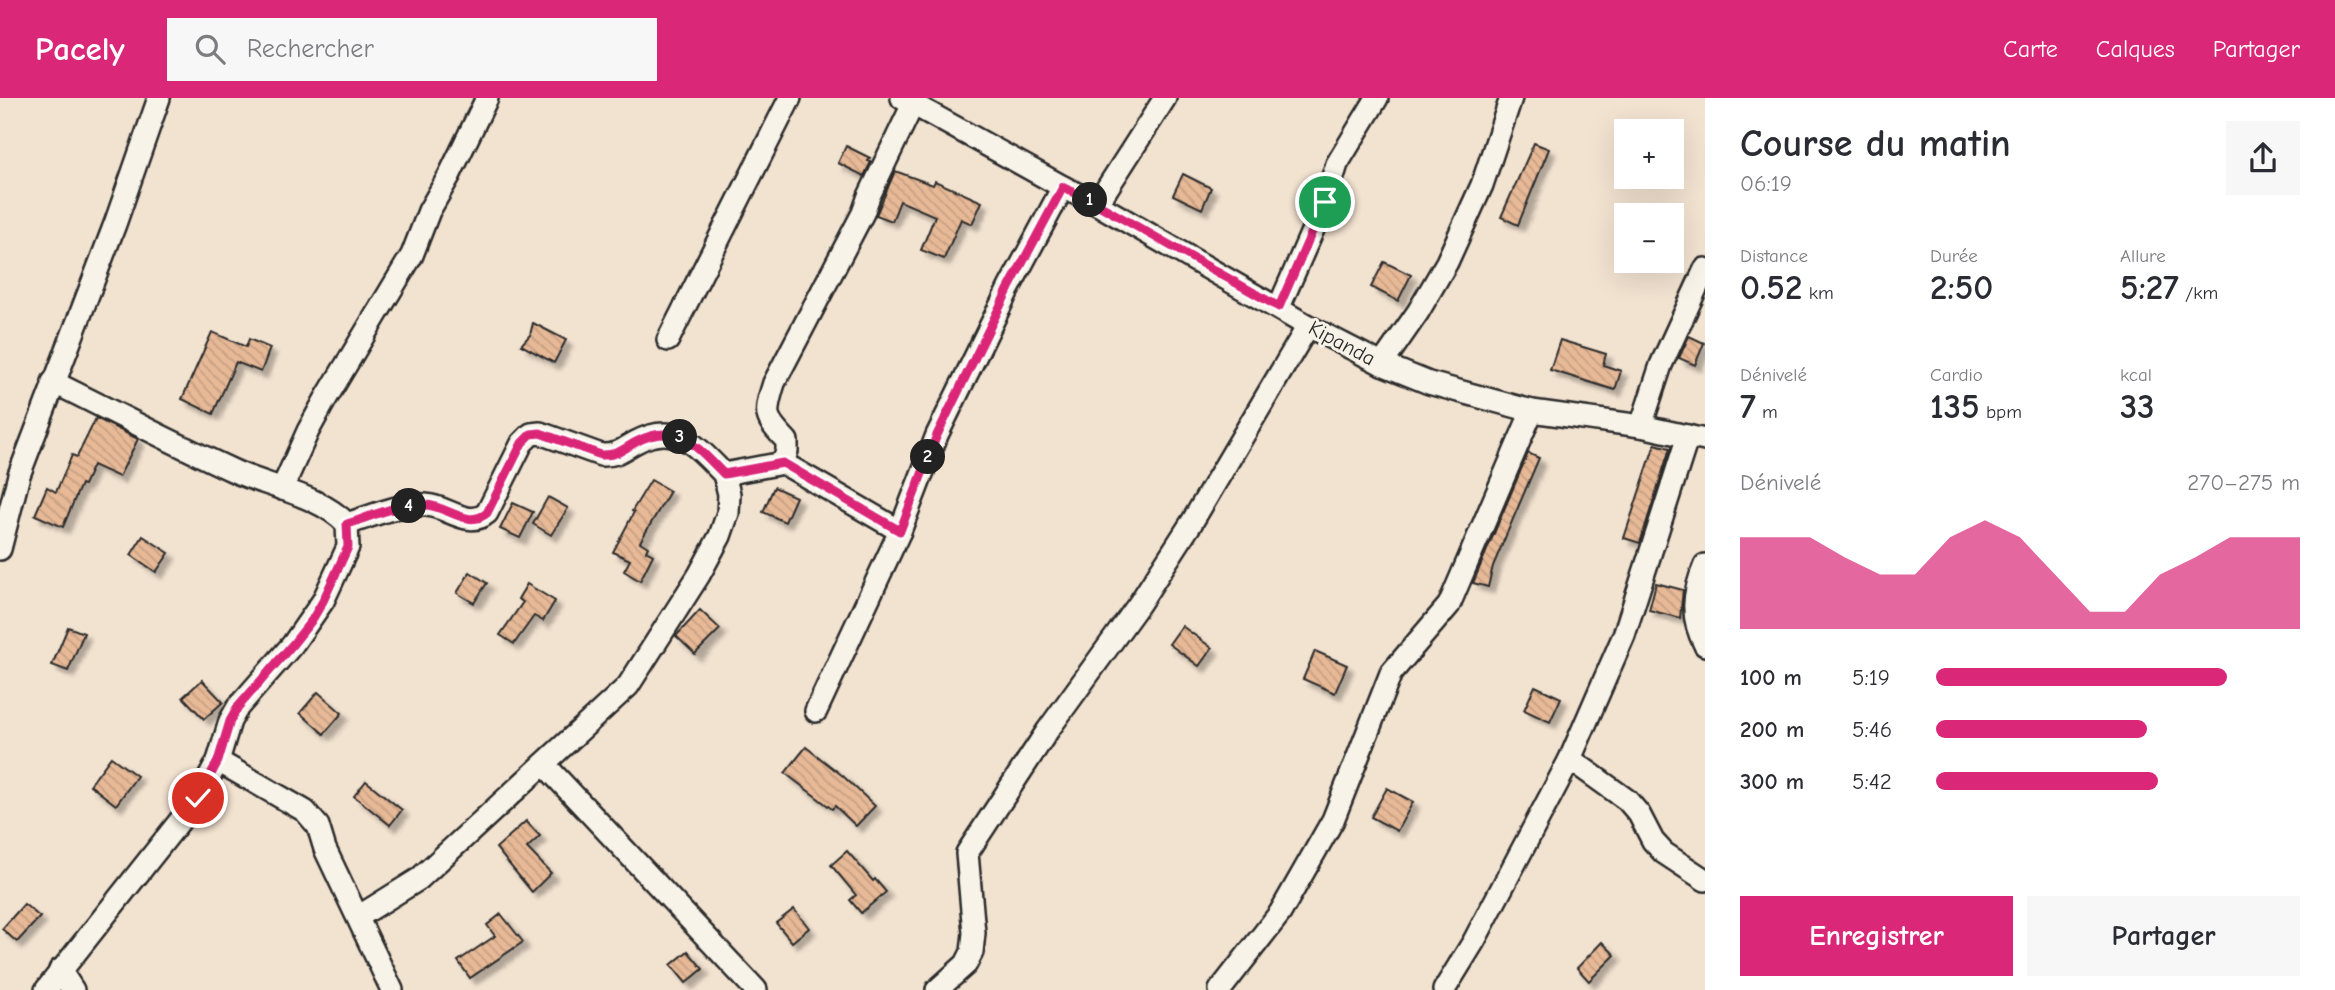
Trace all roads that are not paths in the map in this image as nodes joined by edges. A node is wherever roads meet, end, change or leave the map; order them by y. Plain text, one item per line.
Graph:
1 (159, 98) edge
2 (486, 98) edge
3 (790, 98) edge
4 (1165, 98) edge
5 (1377, 98) edge
6 (1511, 98) edge
7 (908, 101) edge
8 (1063, 187) junction
9 (1097, 204) junction
10 (1705, 269) edge
11 (1279, 307) junction
12 (1308, 326) junction
13 (668, 340) dead end
14 (1382, 364) junction
15 (53, 382) junction
16 (1532, 411) junction
17 (1641, 426) junction
18 (1697, 438) edge
19 (783, 463) junction
20 (724, 474) junction
21 (282, 489) junction
22 (347, 524) junction
23 (900, 531) junction
24 (0, 550) edge
25 (1705, 565) edge
26 (1705, 645) edge
27 (816, 710) dead end
28 (1570, 759) junction
29 (218, 761) junction
30 (544, 764) junction
31 (1705, 880) edge
32 (358, 917) junction
33 (60, 970) junction
34 (46, 990) edge
35 (73, 990) edge
36 (392, 990) edge
37 (756, 990) edge
38 (937, 990) edge
39 (1220, 990) edge
40 (1444, 990) edge

1 - 15 street
2 - 21 street
3 - 13 street
4 - 9 street
5 - 11 street
6 - 14 street
7 - 8 street, Kipanda
7 - 19 street
8 - 9 street, Kipanda
8 - 23 street
9 - 11 street, Kipanda
10 - 17 street
11 - 12 street, Kipanda
12 - 14 street, Kipanda
12 - 38 street
14 - 16 street, Kipanda
15 - 21 street
15 - 24 street
16 - 17 street, Kipanda
16 - 39 street
17 - 18 street, Kipanda
18 - 28 street
19 - 20 street
19 - 23 street
20 - 22 street
20 - 30 street
21 - 22 street
22 - 29 street
23 - 27 street
25 - 26 street
28 - 31 street
28 - 40 street
29 - 32 street
29 - 33 street
30 - 32 street
30 - 37 street
32 - 36 street
33 - 34 street
33 - 35 street

